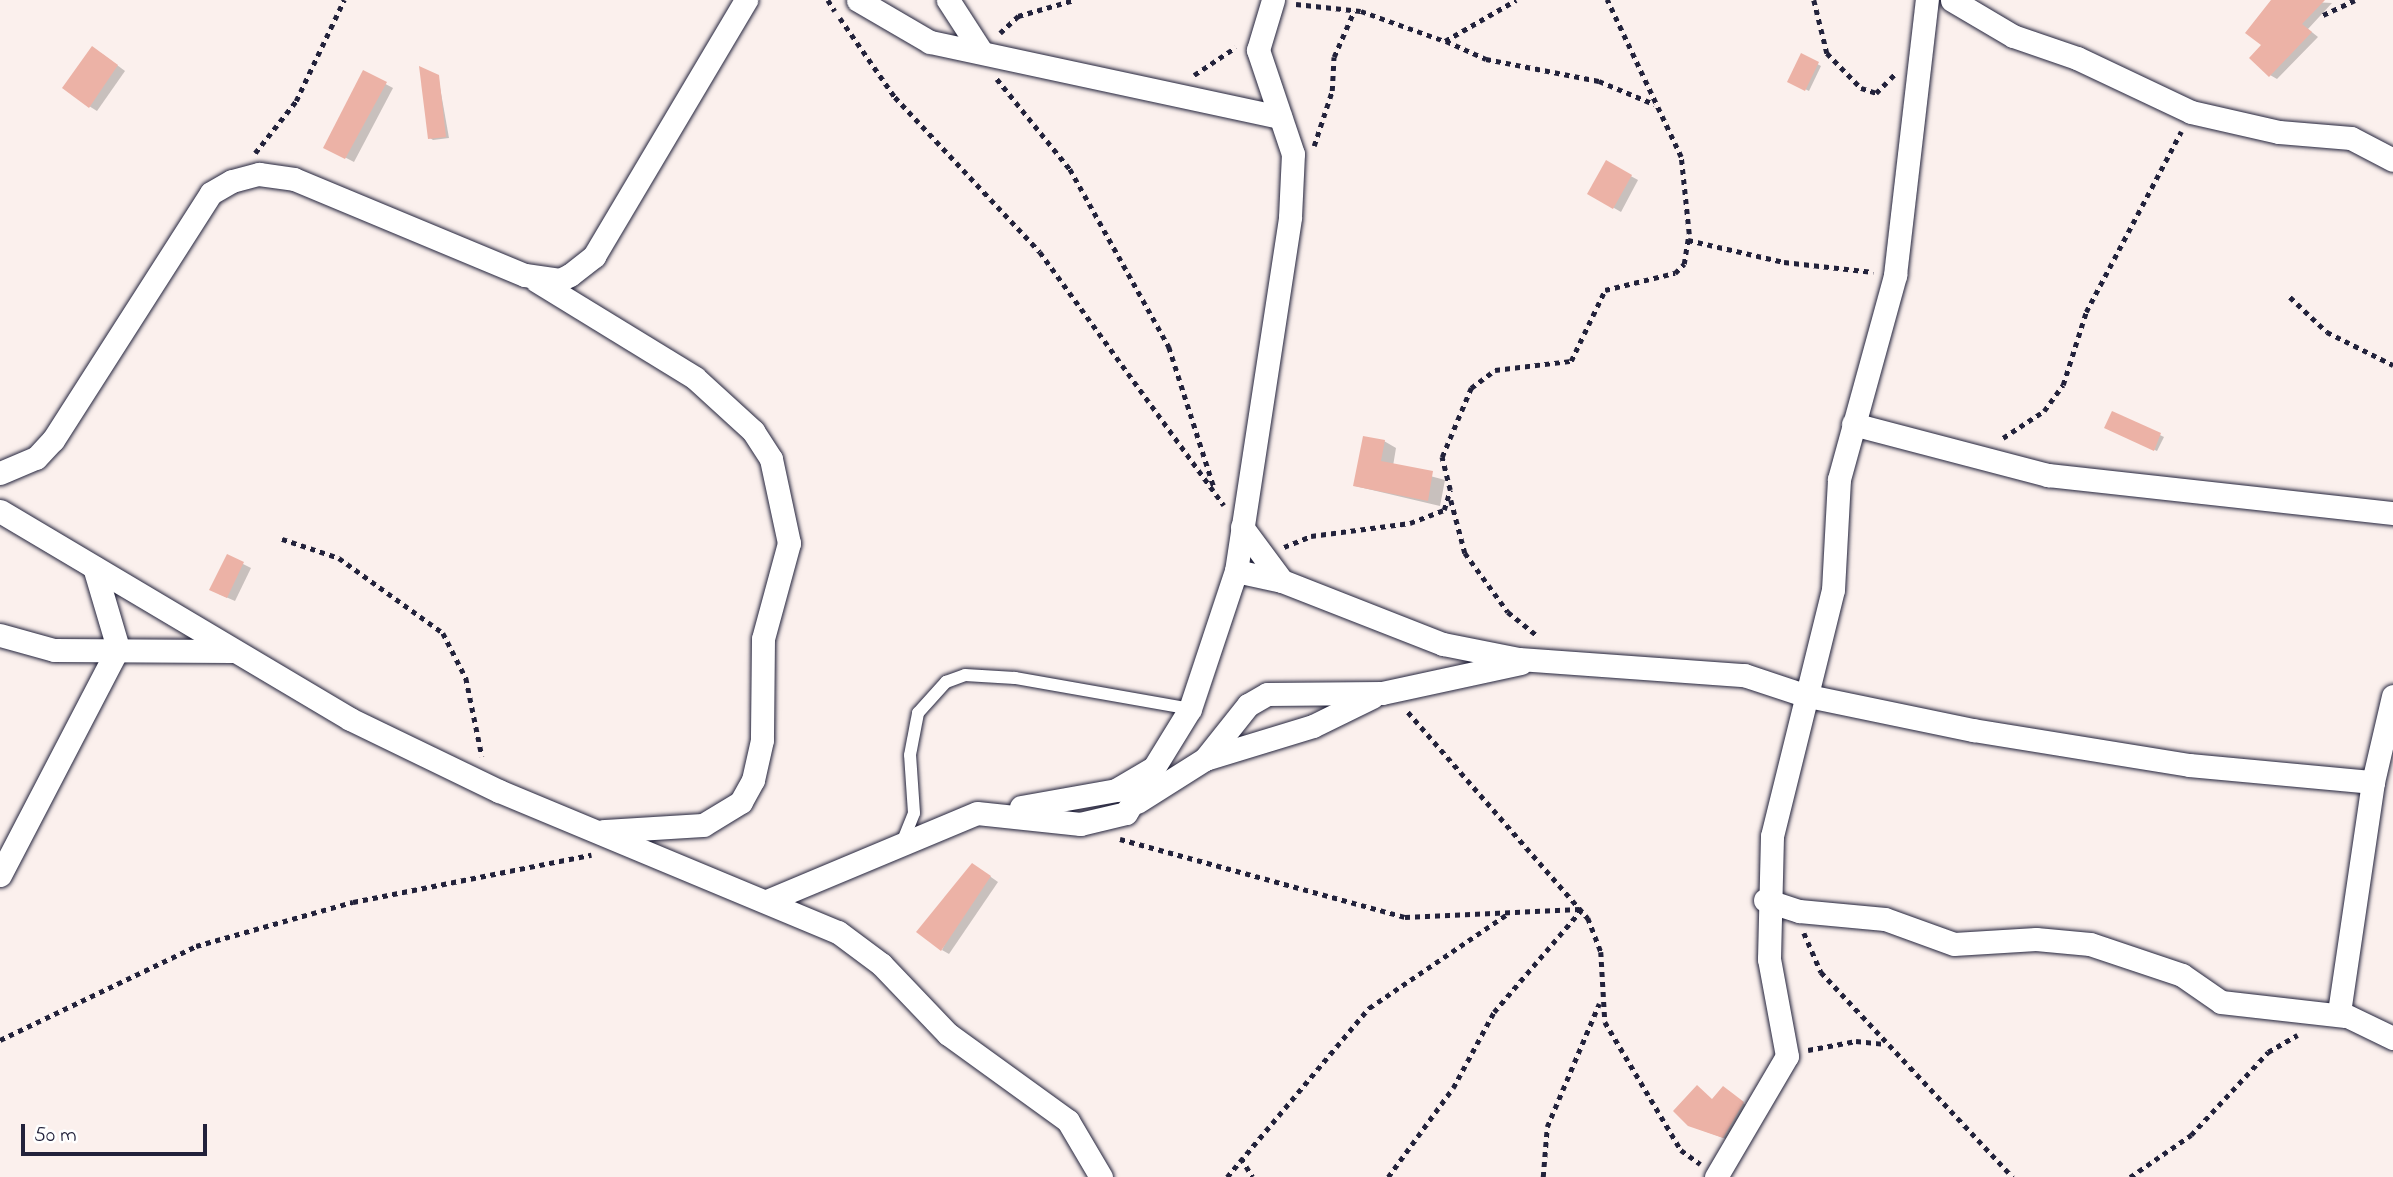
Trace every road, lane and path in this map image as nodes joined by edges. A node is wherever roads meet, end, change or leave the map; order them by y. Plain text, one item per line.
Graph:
1 (344, 0) edge
2 (746, 0) edge
3 (828, 0) edge
4 (858, 0) edge
5 (948, 0) edge
6 (1074, 0) edge
7 (1516, 0) edge
8 (1607, 0) edge
9 (1814, 0) edge
10 (1927, 0) edge
11 (1952, 0) edge
12 (2355, 0) edge
13 (1270, 9) edge
14 (1354, 11) junction
15 (2323, 15) dead end
16 (1445, 41) junction
17 (981, 51) junction
18 (1923, 52) junction
19 (1151, 91) junction
20 (1655, 105) junction
21 (2191, 112) junction
22 (1280, 117) junction
23 (2387, 151) edge
24 (1295, 177) junction
25 (232, 181) junction
26 (1688, 240) junction
27 (525, 275) junction
28 (1895, 275) junction
29 (2290, 297) dead end
30 (2393, 365) edge
31 (1853, 424) junction
32 (1977, 455) junction
33 (0, 473) edge
34 (1216, 494) junction
35 (1450, 498) junction
36 (0, 511) edge
37 (2393, 513) edge
38 (1241, 527) junction
39 (282, 539) dead end
40 (1265, 555) junction
41 (94, 567) junction
42 (1236, 571) junction
43 (1282, 581) junction
44 (0, 635) edge
45 (1547, 641) dead end
46 (118, 648) junction
47 (235, 651) junction
48 (1531, 661) junction
49 (1382, 693) junction
50 (1804, 695) junction
51 (2393, 696) edge
52 (1190, 709) junction
53 (1205, 759) junction
54 (1153, 768) junction
55 (2373, 782) junction
56 (499, 791) junction
57 (1137, 802) junction
58 (976, 813) junction
59 (1080, 824) junction
60 (598, 831) junction
61 (902, 843) junction
62 (632, 845) junction
63 (0, 875) edge
64 (769, 900) junction
65 (1765, 900) junction
66 (1581, 909) junction
67 (1799, 911) junction
68 (1509, 912) junction
69 (1600, 1004) junction
70 (2339, 1018) junction
71 (2393, 1038) edge
72 (0, 1040) edge
73 (1887, 1044) junction
74 (1787, 1056) junction
75 (1241, 1158) junction
76 (1717, 1174) edge
77 (1101, 1177) edge
78 (1227, 1177) edge
79 (1253, 1177) edge
80 (1388, 1177) edge
81 (1543, 1177) edge
82 (2013, 1177) edge
83 (2130, 1177) edge

1 - 25 path
2 - 27 street
3 - 34 path
4 - 17 street
5 - 17 street
6 - 17 path
7 - 16 path
8 - 20 path
9 - 18 path
10 - 18 street
11 - 21 street
12 - 15 path
13 - 14 path
13 - 19 path
13 - 22 street
14 - 16 path
14 - 24 path
16 - 20 path
17 - 19 street
17 - 34 path
18 - 28 street
19 - 22 street
20 - 26 path
21 - 23 street
21 - 32 path
22 - 24 street
24 - 38 street
25 - 27 street
25 - 33 street
26 - 28 path
26 - 35 path
27 - 60 street
28 - 31 street
29 - 30 path
31 - 32 street
31 - 50 street
32 - 37 street
34 - 38 path
35 - 40 path
35 - 45 path
36 - 41 street
38 - 40 street
38 - 42 street
39 - 56 path
40 - 43 street
41 - 46 street
41 - 47 street
42 - 43 street
42 - 52 street
43 - 48 street
44 - 46 street
46 - 47 street
46 - 63 street
47 - 56 street
48 - 49 street
48 - 50 street
49 - 53 street
49 - 53 street
49 - 66 path
50 - 55 street
50 - 65 street
51 - 55 street
52 - 54 street
52 - 61 lane
53 - 57 street
54 - 57 street
54 - 58 street
55 - 70 street
56 - 60 street
57 - 59 street
58 - 59 street
58 - 61 street
59 - 68 path
60 - 62 street
61 - 64 street
62 - 64 street
62 - 72 path
64 - 77 street
65 - 67 street
65 - 74 street
66 - 68 path
66 - 69 path
66 - 80 path
67 - 70 street
67 - 73 path
68 - 75 path
69 - 76 path
69 - 81 path
70 - 71 street
70 - 83 path
73 - 74 path
73 - 82 path
74 - 76 street
75 - 78 path
75 - 79 path

